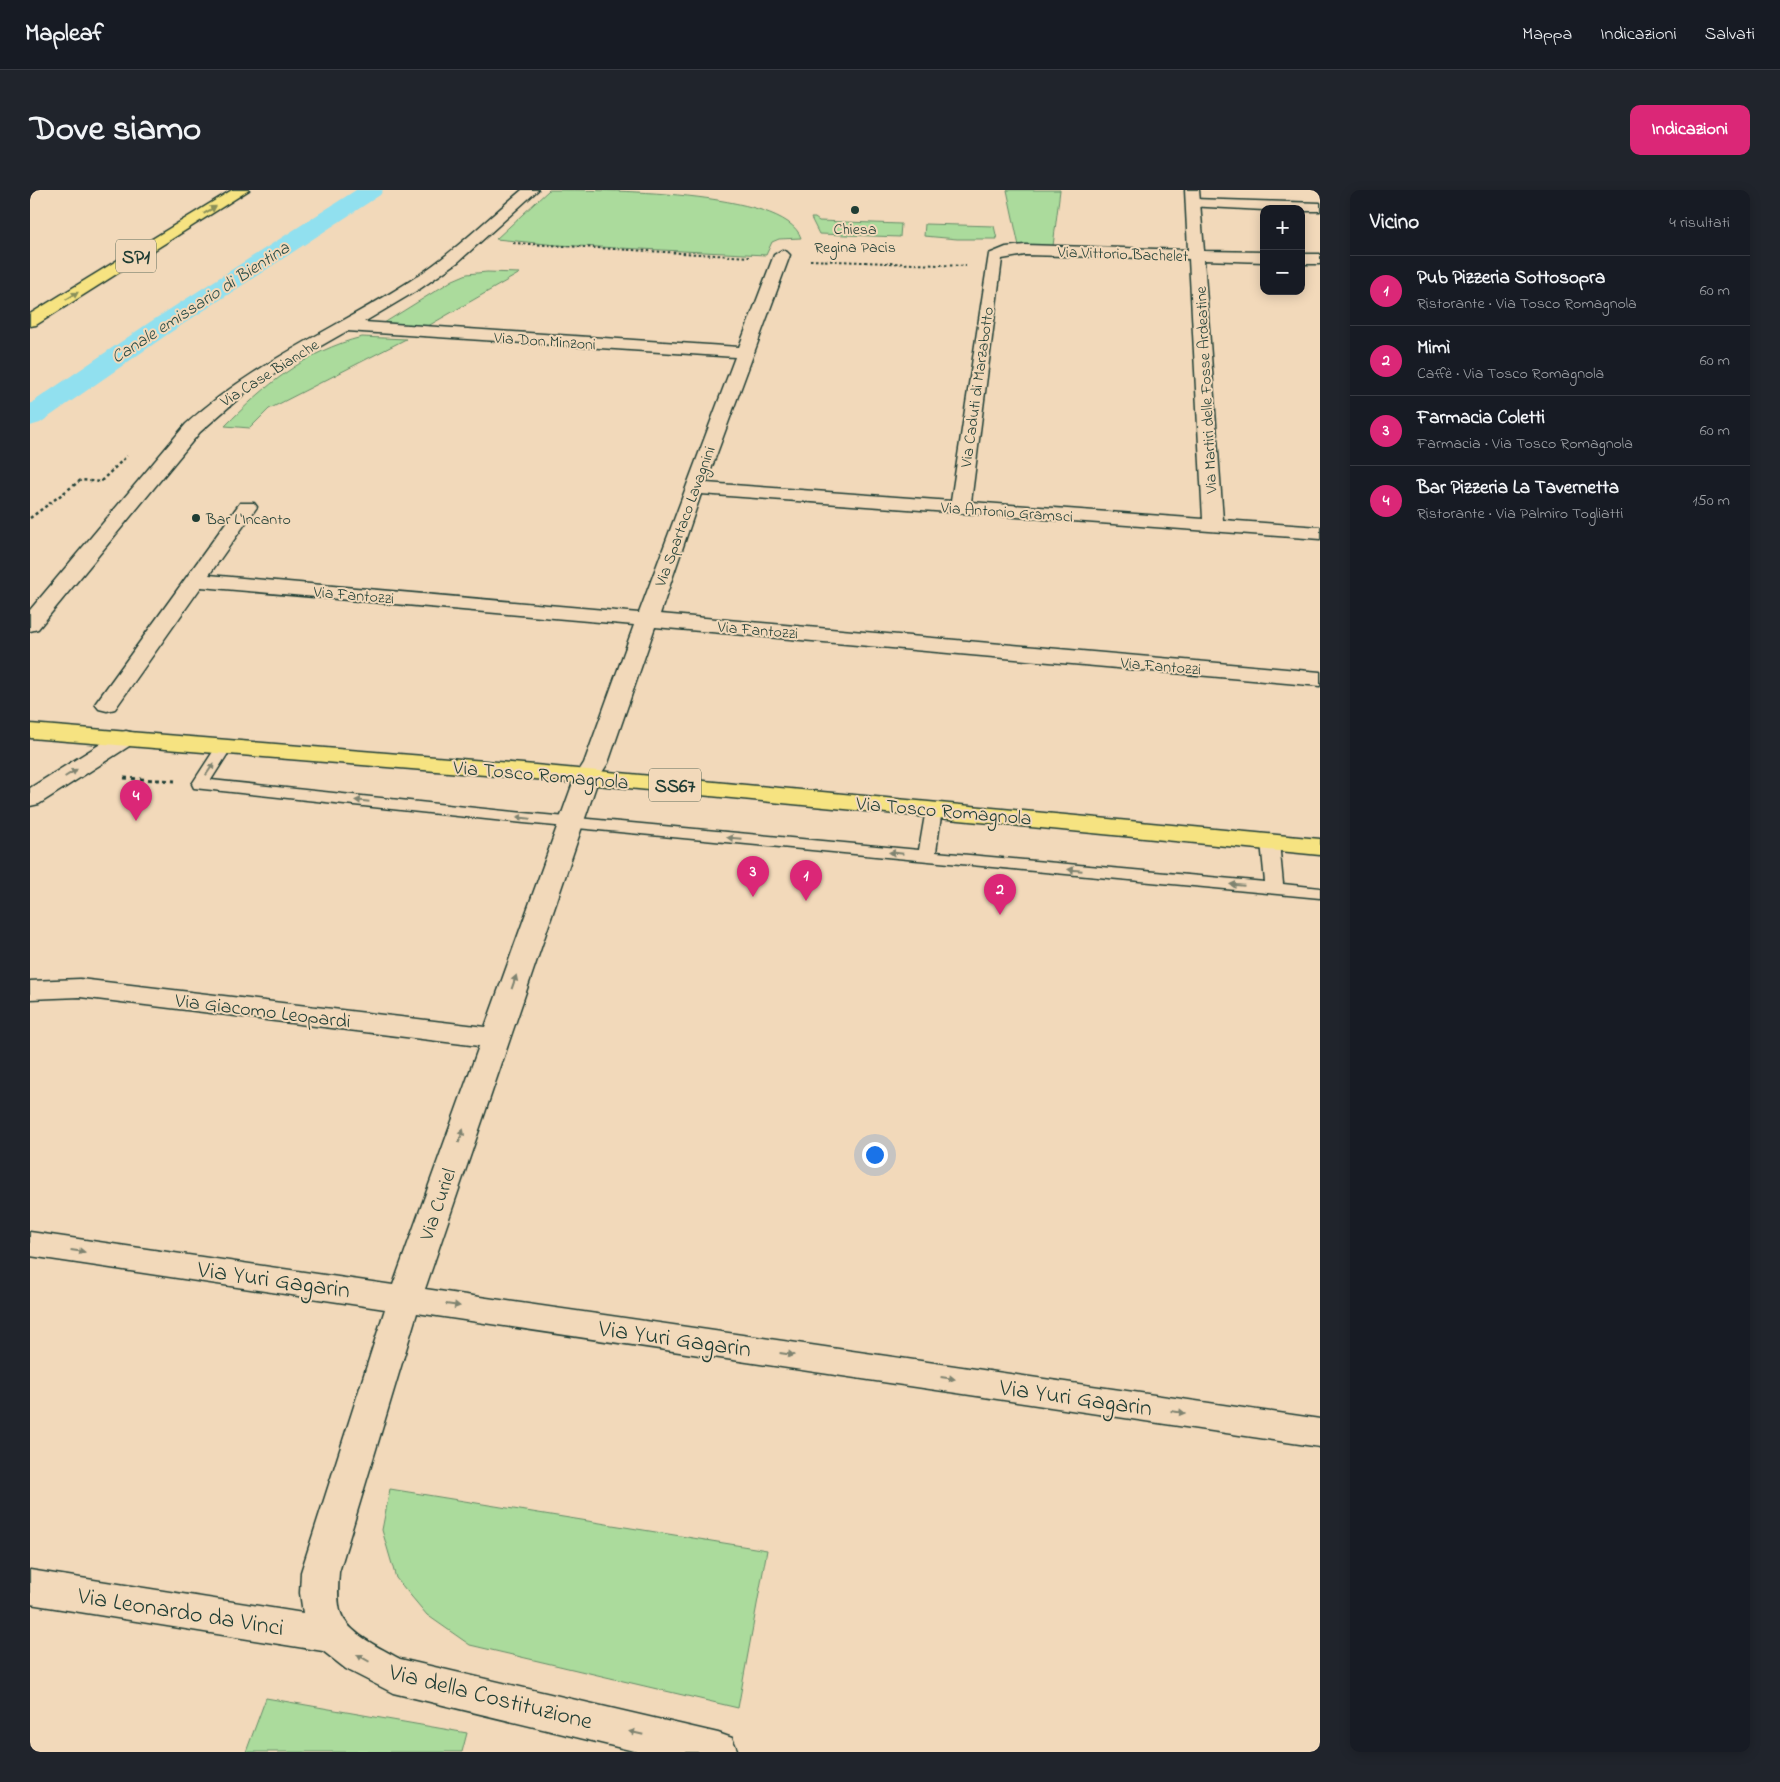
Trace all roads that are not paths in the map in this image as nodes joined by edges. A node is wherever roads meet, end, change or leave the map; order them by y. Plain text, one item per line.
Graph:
1 (242, 190) edge
2 (531, 190) edge
3 (1192, 196) edge
4 (1320, 207) edge
5 (1196, 255) junction
6 (781, 257) road end
7 (1260, 257) edge
8 (1305, 259) edge
9 (1320, 259) edge
10 (993, 267) joint
11 (30, 321) edge
12 (345, 326) junction
13 (745, 353) junction
14 (694, 488) junction
15 (247, 507) dead end
16 (960, 507) junction
17 (1213, 526) junction
18 (1320, 533) edge
19 (195, 580) junction
20 (647, 619) junction
21 (30, 624) edge
22 (1320, 679) edge
23 (106, 704) dead end
24 (30, 731) edge
25 (126, 738) junction
26 (224, 747) junction
27 (587, 777) junction
28 (30, 799) edge
29 (934, 809) junction
30 (572, 822) junction
31 (1270, 842) junction
32 (1320, 847) edge
33 (927, 856) junction
34 (1274, 889) junction
35 (1320, 893) edge
36 (30, 990) edge
37 (495, 1038) junction
38 (30, 1244) edge
39 (405, 1298) junction
40 (1320, 1433) edge
41 (30, 1587) edge
42 (332, 1635) junction
43 (718, 1752) edge

11 -> 1 main road, SP1
2 - 12 street, Via Case Bianche
3 - 4 street
3 - 5 street, Via Martiri delle Fosse Ardeatine
5 - 7 street, Via Vittorio Bachelet
5 - 10 street, Via Vittorio Bachelet
5 - 17 street, Via Martiri delle Fosse Ardeatine
6 - 13 street, Via Spartaco Lavagnini
8 - 9 street
10 - 16 street, Via Caduti di Marzabotto
12 - 13 street, Via Don Minzoni
12 - 21 street, Via Case Bianche
13 - 14 street, Via Spartaco Lavagnini
14 - 16 street, Via Antonio Gramsci
14 - 20 street, Via Spartaco Lavagnini
15 - 19 street
16 - 17 street, Via Antonio Gramsci
17 - 18 street, Via Antonio Gramsci
19 - 20 street, Via Fantozzi
19 - 23 street
20 - 22 street, Via Fantozzi
20 - 27 street, Via Spartaco Lavagnini
24 - 25 main road, Via Tosco Romagnola / SS67
25 - 26 main road, Via Tosco Romagnola / SS67
28 -> 25 street
26 - 27 main road, Via Tosco Romagnola / SS67
30 -> 26 lane
27 - 29 main road, Via Tosco Romagnola / SS67
27 - 30 street, Via Curiel
29 - 31 main road, Via Tosco Romagnola / SS67
29 - 33 lane
33 -> 30 lane
37 -> 30 street, Via Curiel
31 - 32 main road, Via Tosco Romagnola / SS67
31 - 34 lane
34 -> 33 lane
34 - 35 lane
36 - 37 street, Via Giacomo Leopardi
39 -> 37 street, Via Curiel
38 -> 39 street, Via Yuri Gagarin
39 -> 40 street, Via Yuri Gagarin
39 - 42 street, Via Curiel
41 - 42 street, Via Leonardo da Vinci
43 -> 42 street, Via della Costituzione

